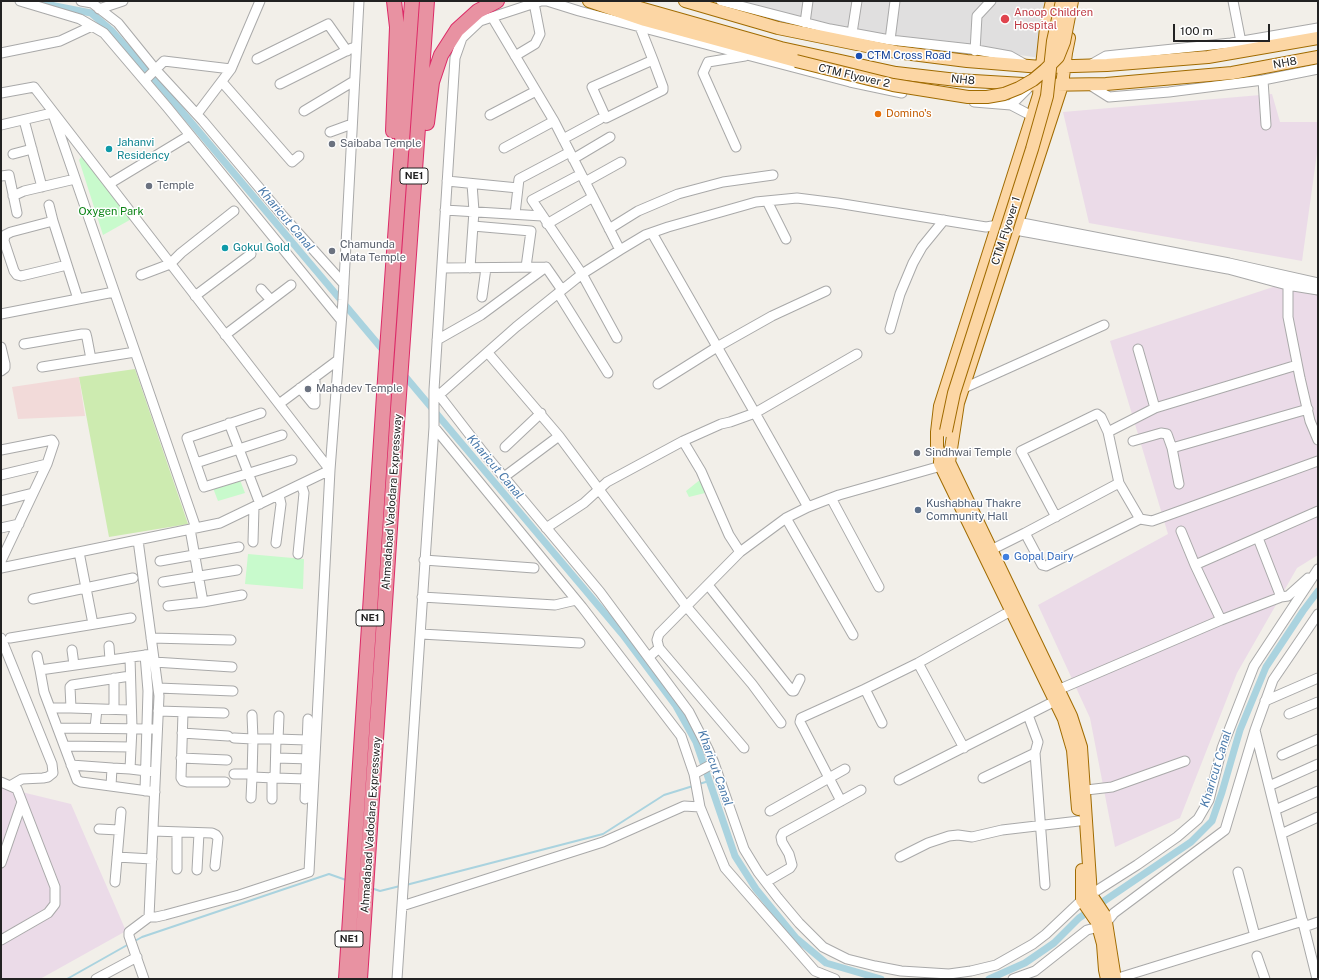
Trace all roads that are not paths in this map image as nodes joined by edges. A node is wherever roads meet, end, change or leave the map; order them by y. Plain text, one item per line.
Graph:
1 (20, 1) edge
2 (81, 1) edge
3 (123, 1) edge
4 (260, 1) edge
5 (359, 1) edge
6 (394, 1) edge
7 (412, 1) edge
8 (427, 1) edge
9 (497, 1) edge
10 (547, 1) edge
11 (589, 1) edge
12 (615, 1) edge
13 (685, 1) edge
14 (724, 1) edge
15 (808, 1) edge
16 (857, 1) edge
17 (895, 1) edge
18 (991, 1) edge
19 (1052, 1) edge
20 (1062, 1) edge
21 (1072, 1) edge
22 (1076, 1) edge
23 (1233, 1) edge
24 (534, 3) junction
25 (94, 4) edge
26 (492, 17) junction
27 (776, 21) junction
28 (805, 23) junction
29 (92, 26) junction
30 (640, 27) junction
31 (1318, 28) edge
32 (852, 34) junction
33 (1318, 38) edge
34 (890, 40) junction
35 (1241, 42) junction
36 (356, 46) junction
37 (347, 51) junction
38 (975, 51) junction
39 (1, 53) edge
40 (749, 55) junction
41 (515, 56) junction
42 (1318, 57) edge
43 (257, 59) dead end
44 (653, 60) junction
45 (1090, 65) junction
46 (1028, 66) junction
47 (1041, 67) junction
48 (1064, 67) junction
49 (231, 69) junction
50 (1318, 69) edge
51 (156, 70) junction
52 (145, 80) junction
53 (1263, 80) junction
54 (354, 81) junction
55 (222, 82) junction
56 (280, 84) dead end
57 (1035, 85) junction
58 (1062, 85) junction
59 (1090, 85) junction
60 (536, 91) junction
61 (1, 93) edge
62 (1011, 105) junction
63 (52, 111) junction
64 (304, 111) dead end
65 (197, 114) junction
66 (490, 115) dead end
67 (1032, 116) junction
68 (600, 119) dead end
69 (24, 120) junction
70 (554, 121) junction
71 (352, 124) junction
72 (1266, 125) dead end
73 (1, 126) edge
74 (330, 132) dead end
75 (190, 135) junction
76 (610, 137) dead end
77 (563, 139) junction
78 (736, 147) dead end
79 (504, 148) dead end
80 (32, 149) junction
81 (13, 154) dead end
82 (572, 155) junction
83 (299, 156) dead end
84 (621, 162) dead end
85 (773, 175) dead end
86 (1, 176) edge
87 (583, 178) junction
88 (75, 179) junction
89 (447, 181) junction
90 (109, 184) junction
91 (472, 184) junction
92 (42, 187) junction
93 (518, 188) junction
94 (13, 196) junction
95 (593, 197) junction
96 (767, 201) junction
97 (49, 205) dead end
98 (445, 210) junction
99 (234, 211) dead end
100 (474, 211) junction
101 (17, 212) dead end
102 (515, 214) junction
103 (542, 216) junction
104 (411, 220) junction
105 (944, 220) junction
106 (53, 221) junction
107 (547, 224) junction
108 (473, 226) junction
109 (1016, 226) junction
110 (993, 228) junction
111 (609, 229) junction
112 (652, 233) junction
113 (786, 239) dead end
114 (620, 250) junction
115 (251, 254) dead end
116 (394, 254) junction
117 (170, 264) junction
118 (67, 265) junction
119 (526, 267) junction
120 (546, 267) junction
121 (442, 268) junction
122 (470, 268) junction
123 (486, 268) junction
124 (141, 274) dead end
125 (582, 274) junction
126 (1288, 281) junction
127 (1318, 283) edge
128 (344, 284) junction
129 (291, 285) dead end
130 (261, 289) dead end
131 (1318, 290) edge
132 (560, 291) junction
133 (826, 291) dead end
134 (114, 292) junction
135 (196, 296) junction
136 (482, 297) dead end
137 (78, 299) junction
138 (271, 300) junction
139 (1, 314) edge
140 (341, 320) junction
141 (1104, 325) dead end
142 (890, 329) dead end
143 (225, 335) junction
144 (618, 338) dead end
145 (437, 340) junction
146 (24, 344) dead end
147 (1, 347) edge
148 (717, 347) junction
149 (1138, 349) dead end
150 (135, 352) junction
151 (488, 353) junction
152 (858, 354) dead end
153 (92, 359) junction
154 (338, 360) junction
155 (1297, 365) junction
156 (42, 367) dead end
157 (1, 370) edge
158 (608, 373) dead end
159 (315, 377) junction
160 (658, 384) dead end
161 (300, 388) junction
162 (964, 388) junction
163 (436, 392) junction
164 (279, 404) junction
165 (1155, 408) junction
166 (1308, 409) junction
167 (261, 413) dead end
168 (541, 413) junction
169 (754, 413) junction
170 (229, 423) junction
171 (434, 427) junction
172 (1108, 432) junction
173 (282, 435) dead end
174 (559, 436) junction
175 (1318, 440) edge
176 (683, 441) junction
177 (1133, 441) dead end
178 (505, 446) dead end
179 (1172, 448) junction
180 (239, 449) junction
181 (1, 450) edge
182 (292, 460) dead end
183 (1318, 461) edge
184 (943, 463) junction
185 (47, 464) junction
186 (195, 470) junction
187 (330, 470) junction
188 (248, 474) junction
189 (1, 475) edge
190 (504, 477) junction
191 (1119, 482) junction
192 (302, 484) junction
193 (1179, 484) dead end
194 (599, 490) junction
195 (33, 493) junction
196 (279, 495) junction
197 (831, 498) junction
198 (1, 501) edge
199 (257, 505) junction
200 (808, 507) junction
201 (1318, 511) edge
202 (1056, 517) junction
203 (786, 518) junction
204 (1140, 519) junction
205 (19, 524) junction
206 (1, 528) edge
207 (546, 528) junction
208 (193, 529) junction
209 (1181, 531) dead end
210 (1025, 533) junction
211 (1258, 538) junction
212 (138, 540) junction
213 (253, 542) dead end
214 (276, 543) dead end
215 (239, 547) dead end
216 (988, 551) junction
217 (79, 552) junction
218 (740, 552) junction
219 (298, 554) dead end
220 (194, 555) junction
221 (160, 560) dead end
222 (424, 560) junction
223 (1, 562) edge
224 (1195, 565) junction
225 (1, 568) edge
226 (534, 568) dead end
227 (1318, 569) edge
228 (237, 570) dead end
229 (198, 576) junction
230 (133, 578) dead end
231 (163, 582) dead end
232 (708, 585) junction
233 (879, 587) dead end
234 (85, 588) junction
235 (242, 595) dead end
236 (422, 597) junction
237 (1281, 597) junction
238 (34, 599) dead end
239 (576, 600) junction
240 (203, 602) junction
241 (168, 606) dead end
242 (686, 606) junction
243 (1015, 609) junction
244 (1318, 614) edge
245 (131, 618) dead end
246 (1221, 620) junction
247 (93, 624) junction
248 (421, 634) junction
249 (852, 635) dead end
250 (5, 638) edge
251 (151, 638) junction
252 (231, 640) dead end
253 (580, 643) dead end
254 (108, 646) dead end
255 (659, 648) junction
256 (72, 650) dead end
257 (37, 656) dead end
258 (130, 657) junction
259 (151, 657) junction
260 (649, 657) junction
261 (110, 660) junction
262 (918, 663) junction
263 (74, 665) junction
264 (232, 668) dead end
265 (40, 670) junction
266 (130, 676) junction
267 (114, 678) junction
268 (1318, 678) edge
269 (800, 679) dead end
270 (158, 688) junction
271 (865, 689) junction
272 (130, 691) junction
273 (148, 691) junction
274 (233, 691) dead end
275 (1055, 694) junction
276 (1265, 701) junction
277 (1318, 702) edge
278 (50, 708) junction
279 (71, 708) junction
280 (97, 709) junction
281 (114, 709) junction
282 (131, 710) junction
283 (158, 711) junction
284 (183, 712) junction
285 (224, 713) dead end
286 (1289, 714) dead end
287 (252, 715) dead end
288 (1028, 715) junction
289 (279, 716) dead end
290 (308, 719) dead end
291 (781, 723) dead end
292 (882, 723) dead end
293 (58, 728) junction
294 (95, 728) junction
295 (132, 728) junction
296 (153, 729) junction
297 (1255, 730) junction
298 (182, 733) junction
299 (253, 739) junction
300 (1318, 739) edge
301 (277, 740) junction
302 (307, 740) junction
303 (64, 746) junction
304 (131, 747) junction
305 (744, 748) dead end
306 (964, 748) junction
307 (1035, 753) junction
308 (1282, 755) dead end
309 (181, 758) junction
310 (276, 758) junction
311 (311, 759) junction
312 (227, 760) dead end
313 (1185, 761) dead end
314 (714, 763) junction
315 (1318, 764) edge
316 (71, 765) junction
317 (112, 768) junction
318 (845, 769) dead end
319 (130, 770) junction
320 (151, 772) junction
321 (234, 774) dead end
322 (694, 774) junction
323 (252, 775) junction
324 (274, 777) junction
325 (829, 778) junction
326 (983, 778) dead end
327 (306, 779) junction
328 (899, 780) dead end
329 (1, 782) edge
330 (225, 782) dead end
331 (10, 786) junction
332 (111, 786) junction
333 (1269, 786) junction
334 (862, 790) dead end
335 (145, 791) junction
336 (1081, 791) junction
337 (1318, 791) edge
338 (155, 792) junction
339 (251, 798) dead end
340 (272, 799) dead end
341 (305, 799) dead end
342 (841, 801) junction
343 (22, 802) junction
344 (700, 807) junction
345 (1275, 810) junction
346 (770, 811) dead end
347 (121, 812) dead end
348 (1318, 817) edge
349 (1080, 821) junction
350 (1040, 825) junction
351 (99, 829) dead end
352 (119, 830) junction
353 (153, 832) junction
354 (177, 832) junction
355 (199, 833) junction
356 (1281, 834) junction
357 (117, 857) junction
358 (900, 857) dead end
359 (152, 859) junction
360 (1, 863) edge
361 (215, 866) dead end
362 (177, 868) dead end
363 (197, 870) dead end
364 (1238, 872) dead end
365 (115, 882) dead end
366 (766, 882) junction
367 (1045, 885) dead end
368 (1088, 899) junction
369 (402, 906) junction
370 (149, 917) junction
371 (1102, 922) junction
372 (1318, 922) edge
373 (1304, 924) junction
374 (1255, 936) junction
375 (1, 940) edge
376 (136, 955) junction
377 (1258, 956) dead end
378 (1315, 956) edge
379 (96, 979) edge
380 (144, 979) edge
381 (346, 979) edge
382 (360, 979) edge
383 (397, 979) edge
384 (835, 979) edge
385 (1013, 979) edge
386 (1107, 979) edge
387 (1115, 979) edge
388 (1265, 979) edge
389 (1317, 979) edge

1 - 29 street
2 - 25 street
3 - 25 street
4 - 49 street
5 - 36 street
6 - 116 highway
7 - 116 highway, Ahmadabad Vadodara Expressway / NE1
8 - 104 highway, Ahmadabad Vadodara Expressway / NE1
9 - 104 highway
10 - 24 street
10 - 30 street
11 - 21 main road, CTM Flyover 2, bridge
12 - 57 main road, NH8
13 - 27 main road, NH8
14 - 27 street
15 - 28 street
16 - 32 street
17 - 34 street
18 - 38 street
19 - 47 main road
20 - 184 main road, CTM Flyover 1, bridge
22 - 48 main road
23 - 35 street
24 - 26 street
24 - 41 street
25 - 51 street
26 - 41 street
26 - 89 street
27 - 28 street
27 - 46 main road, NH8
28 - 32 street
29 - 39 street
29 - 52 street
30 - 40 street
30 - 44 street
31 - 35 street
32 - 34 street
33 - 45 main road, NH8
34 - 38 street
35 - 45 street
36 - 37 street
36 - 54 street
37 - 43 street
37 - 56 street
38 - 46 street
40 - 62 street
40 - 78 street
41 - 60 street
42 - 59 main road, NH8
44 - 44 street
45 - 48 main road, NH8
46 - 47 main road, NH8
47 - 48 main road, NH8
47 - 57 main road
48 - 58 main road
49 - 51 street
49 - 55 street
50 - 53 street
51 - 52 street
51 - 65 street
52 - 75 street
53 - 59 street
53 - 72 street
54 - 64 street
54 - 71 street
55 - 65 street
55 - 83 street
57 - 58 main road, NH8
57 - 62 street
57 - 67 main road
58 - 59 main road, NH8
58 - 109 main road
60 - 66 street
60 - 70 street
61 - 63 street
62 - 67 street
63 - 69 street
63 - 88 street
63 - 90 street
65 - 128 street
67 - 110 main road
68 - 77 street
69 - 73 street
69 - 80 street
70 - 77 street
70 - 79 street
71 - 74 street
71 - 128 street
75 - 90 street
75 - 140 street
76 - 82 street
77 - 82 street
80 - 81 street
80 - 92 street
82 - 87 street
82 - 93 street
84 - 87 street
85 - 111 street
86 - 94 street
87 - 95 street
87 - 103 street
88 - 92 street
88 - 134 street
89 - 91 street
89 - 98 street
90 - 117 street
91 - 93 street
91 - 100 street
92 - 94 street
93 - 102 street
94 - 101 street
95 - 107 street
95 - 111 street
96 - 105 street
96 - 112 street
96 - 113 street
97 - 106 street
98 - 100 street
98 - 121 street
99 - 117 street
100 - 102 street
100 - 108 street
102 - 103 street
103 - 107 street
104 - 382 highway, Ahmadabad Vadodara Expressway / NE1
105 - 110 street
105 - 142 street
106 - 118 street
106 - 118 street
107 - 125 street
108 - 119 street
108 - 122 street
109 - 110 street
109 - 126 street
109 - 162 main road
110 - 184 main road
111 - 114 street
112 - 114 street
112 - 148 street
114 - 125 street
115 - 135 street
116 - 381 highway, Ahmadabad Vadodara Expressway / NE1
117 - 124 street
117 - 135 street
118 - 137 street
119 - 120 street
119 - 123 street
120 - 132 street
120 - 145 street
121 - 122 street
121 - 145 street
122 - 123 street
123 - 136 street
125 - 132 street
125 - 144 street
126 - 127 street
126 - 131 street
126 - 155 street
128 - 140 street
129 - 138 street
130 - 138 street
132 - 151 street
132 - 158 street
133 - 148 street
134 - 137 street
134 - 150 street
135 - 143 street
137 - 139 street
138 - 143 street
140 - 154 street
141 - 162 street
143 - 164 street
145 - 163 street
146 - 153 street
147 - 157 street
148 - 160 street
148 - 169 street
149 - 165 street
150 - 153 street
150 - 208 street
151 - 163 street
151 - 168 street
152 - 169 street
153 - 156 street
154 - 159 street
154 - 187 street
155 - 165 street
155 - 166 street
159 - 161 street
159 - 161 street
161 - 164 street
162 - 184 main road
163 - 171 street
163 - 190 street
164 - 187 street
165 - 172 street
166 - 175 street
166 - 179 street
167 - 170 street
168 - 174 street
168 - 178 street
169 - 176 street
169 - 200 street
170 - 180 street
170 - 186 street
171 - 222 street
171 - 239 street
172 - 191 street
172 - 202 street
173 - 180 street
174 - 190 street
174 - 194 street
176 - 194 street
176 - 218 street
177 - 179 street
179 - 193 street
180 - 186 street
180 - 188 street
181 - 185 street
182 - 188 street
183 - 204 street
184 - 197 street
184 - 216 main road
185 - 189 street
185 - 195 street
186 - 188 street
187 - 192 street
187 - 311 street
188 - 199 street
190 - 207 street
191 - 202 street
191 - 204 street
192 - 196 street
192 - 219 street
194 - 207 street
194 - 242 street
195 - 198 street
195 - 205 street
196 - 199 street
196 - 214 street
197 - 200 street
197 - 233 street
199 - 208 street
199 - 213 street
200 - 203 street
201 - 211 street
202 - 210 street
203 - 218 street
203 - 249 street
204 - 210 street
205 - 206 street
205 - 223 street
207 - 260 street
208 - 212 street
208 - 220 street
209 - 224 street
210 - 216 street
211 - 224 street
211 - 237 street
212 - 217 street
212 - 251 street
215 - 220 street
216 - 243 main road
217 - 225 street
217 - 234 street
218 - 232 street
220 - 221 street
220 - 229 street
222 - 226 street
222 - 236 street
224 - 246 street
227 - 237 street
227 - 368 street
228 - 229 street
229 - 231 street
229 - 240 street
230 - 234 street
232 - 242 street
232 - 269 street
234 - 238 street
234 - 247 street
235 - 240 street
236 - 239 street
236 - 248 street
237 - 246 street
239 - 322 street
240 - 241 street
242 - 255 street
242 - 291 street
243 - 262 street
243 - 275 main road
244 - 276 street
245 - 247 street
246 - 275 street
247 - 250 street
248 - 253 street
248 - 369 street
250 - 331 street
251 - 252 street
251 - 259 street
254 - 261 street
255 - 260 street
255 - 305 street
256 - 263 street
257 - 265 street
258 - 259 street
258 - 261 street
258 - 266 street
259 - 264 street
259 - 270 street
259 - 273 street
260 - 314 street
261 - 263 street
262 - 271 street
262 - 306 street
263 - 265 street
265 - 278 street
266 - 267 street
266 - 272 street
267 - 279 street
267 - 281 street
268 - 276 street
270 - 274 street
270 - 283 street
271 - 292 street
271 - 325 street
272 - 273 street
272 - 282 street
273 - 296 street
275 - 288 street
275 - 336 main road
276 - 297 street
277 - 286 street
278 - 279 street
278 - 293 street
279 - 280 street
280 - 281 street
280 - 294 street
281 - 282 street
282 - 295 street
283 - 284 street
283 - 296 street
284 - 285 street
284 - 298 street
287 - 299 street
288 - 306 street
288 - 307 street
289 - 301 street
290 - 302 street
293 - 294 street
293 - 303 street
294 - 295 street
295 - 296 street
295 - 304 street
296 - 320 street
297 - 333 street
297 - 371 street
298 - 299 street
298 - 309 street
299 - 301 street
299 - 323 street
300 - 308 street
301 - 302 street
301 - 310 street
302 - 311 street
303 - 304 street
303 - 316 street
304 - 319 street
306 - 328 street
307 - 326 street
307 - 350 street
309 - 312 street
309 - 330 street
310 - 311 street
310 - 324 street
311 - 327 street
311 - 370 street
313 - 336 street
314 - 322 street
314 - 366 street
315 - 333 street
316 - 317 street
316 - 332 street
317 - 319 street
317 - 332 street
318 - 325 street
319 - 320 street
320 - 335 street
320 - 338 street
321 - 323 street
322 - 344 street
323 - 324 street
323 - 339 street
324 - 327 street
324 - 340 street
325 - 342 street
325 - 346 street
327 - 341 street
329 - 331 street
331 - 343 street
332 - 335 street
333 - 345 street
334 - 342 street
335 - 338 street
336 - 349 main road
336 - 368 main road
337 - 345 street
338 - 353 street
342 - 366 street
343 - 360 street
343 - 375 street
344 - 369 street
344 - 384 street
345 - 356 street
347 - 352 street
348 - 356 street
349 - 350 street
349 - 368 main road
350 - 358 street
350 - 367 street
351 - 352 street
352 - 357 street
353 - 354 street
353 - 359 street
354 - 355 street
354 - 362 street
355 - 361 street
355 - 363 street
356 - 373 street
357 - 359 street
357 - 365 street
359 - 370 street
364 - 374 street
366 - 368 street
368 - 371 main road
369 - 383 street
370 - 376 street
371 - 385 street
371 - 386 main road
371 - 387 main road
372 - 373 street
373 - 374 street
373 - 378 street
374 - 387 street
376 - 379 street
376 - 380 street
377 - 388 street
378 - 389 street

